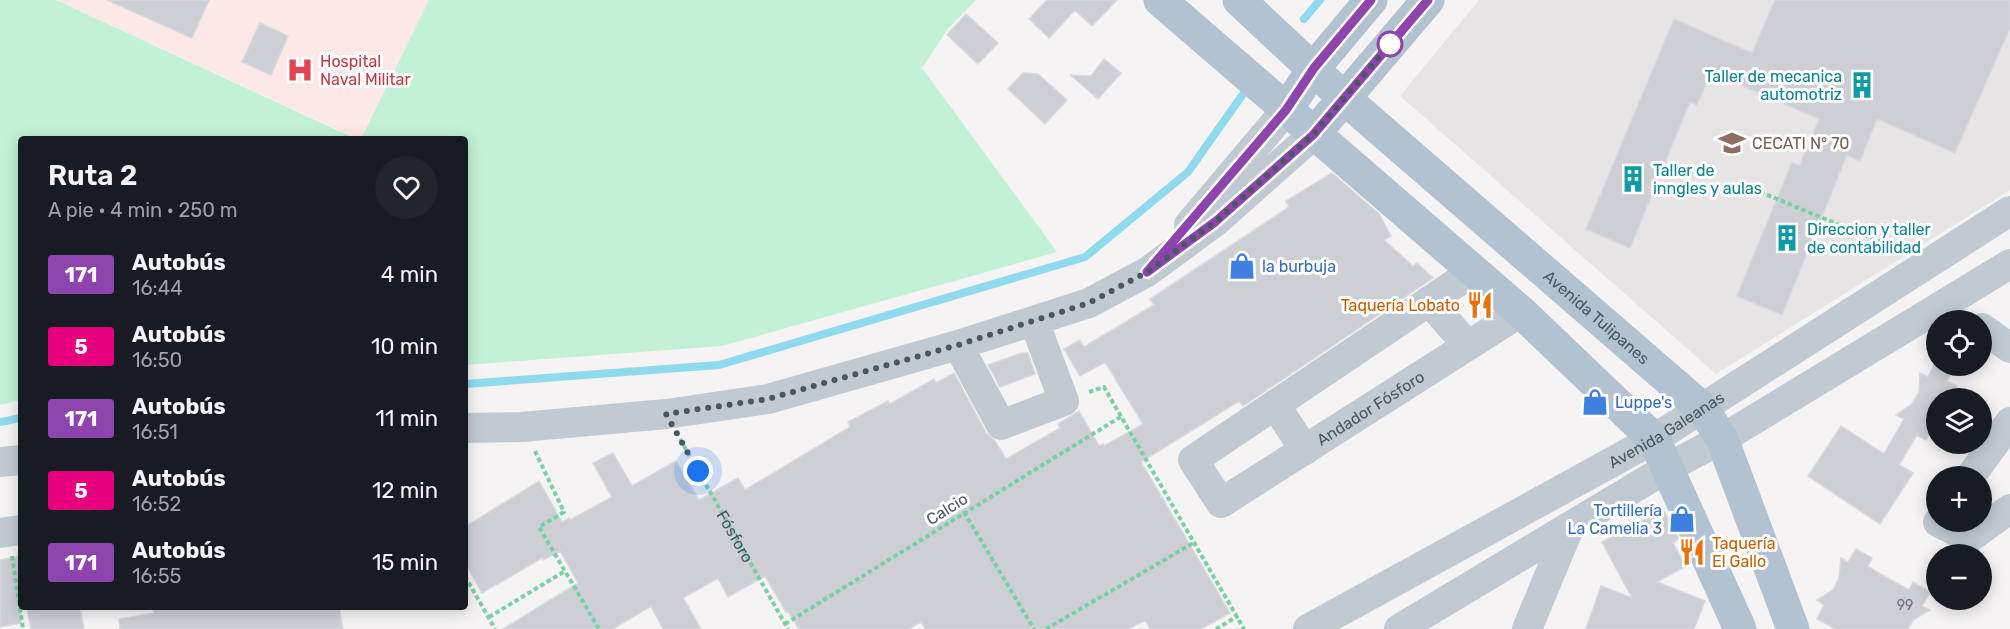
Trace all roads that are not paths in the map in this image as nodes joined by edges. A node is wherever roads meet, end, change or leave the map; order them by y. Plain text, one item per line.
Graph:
1 (1160, 0) edge
2 (1371, 0) edge
3 (1428, 0) edge
4 (1240, 1) edge
5 (1210, 43) junction
6 (1314, 68) junction
7 (1345, 99) junction
8 (1286, 110) junction
9 (1313, 135) junction
10 (2010, 211) edge
11 (2010, 264) edge
12 (1474, 271) junction
13 (1147, 272) junction
14 (1429, 301) junction
15 (1961, 310) edge
16 (1521, 312) junction
17 (1034, 321) junction
18 (1926, 330) edge
19 (1992, 335) edge
20 (958, 345) junction
21 (1467, 345) junction
22 (2010, 348) edge
23 (1275, 405) junction
24 (1703, 409) junction
25 (2010, 422) edge
26 (468, 428) edge
27 (1722, 439) junction
28 (1305, 450) junction
29 (1661, 453) junction
30 (18, 460) edge
31 (0, 462) edge
32 (1978, 466) edge
33 (2010, 509) edge
34 (1992, 522) edge
35 (1569, 528) junction
36 (1957, 532) edge
37 (1977, 532) edge
38 (1308, 629) edge
39 (1399, 629) edge
40 (1527, 629) edge
41 (1740, 629) edge
42 (1793, 629) edge

1 - 5 main road
2 - 6 main road
3 - 7 main road
4 - 5 main road
4 - 6 main road, Avenida Tulipanes
5 - 8 main road
6 - 7 main road, Avenida Tulipanes
6 - 8 main road
7 - 9 main road
7 - 24 main road, Avenida Tulipanes
8 - 9 main road
8 - 13 street
9 - 12 main road
9 - 13 street
10 - 24 street, Avenida Galeanas
11 - 15 street, Avenida Galeanas
12 - 14 street
12 - 16 main road
13 - 17 street
14 - 21 street
14 - 23 street
16 - 21 street, Andador Fósforo
16 - 29 main road
17 - 20 street
17 - 20 street
18 - 27 street, Avenida Galeanas
19 - 22 street
20 - 26 street
21 - 28 street, Andador Fósforo
23 - 28 street
23 - 28 street, Andador Fósforo
24 - 27 main road, Avenida Tulipanes
24 - 29 street, Avenida Galeanas
25 - 32 street
27 - 29 street, Avenida Galeanas
27 - 42 main road, Avenida Tulipanes
29 - 35 street, Avenida Galeanas
29 - 38 street, Avenida Galeanas
29 - 41 main road
30 - 31 street
33 - 34 street
35 - 39 street, Avenida Galeanas
35 - 40 street
36 - 37 street

